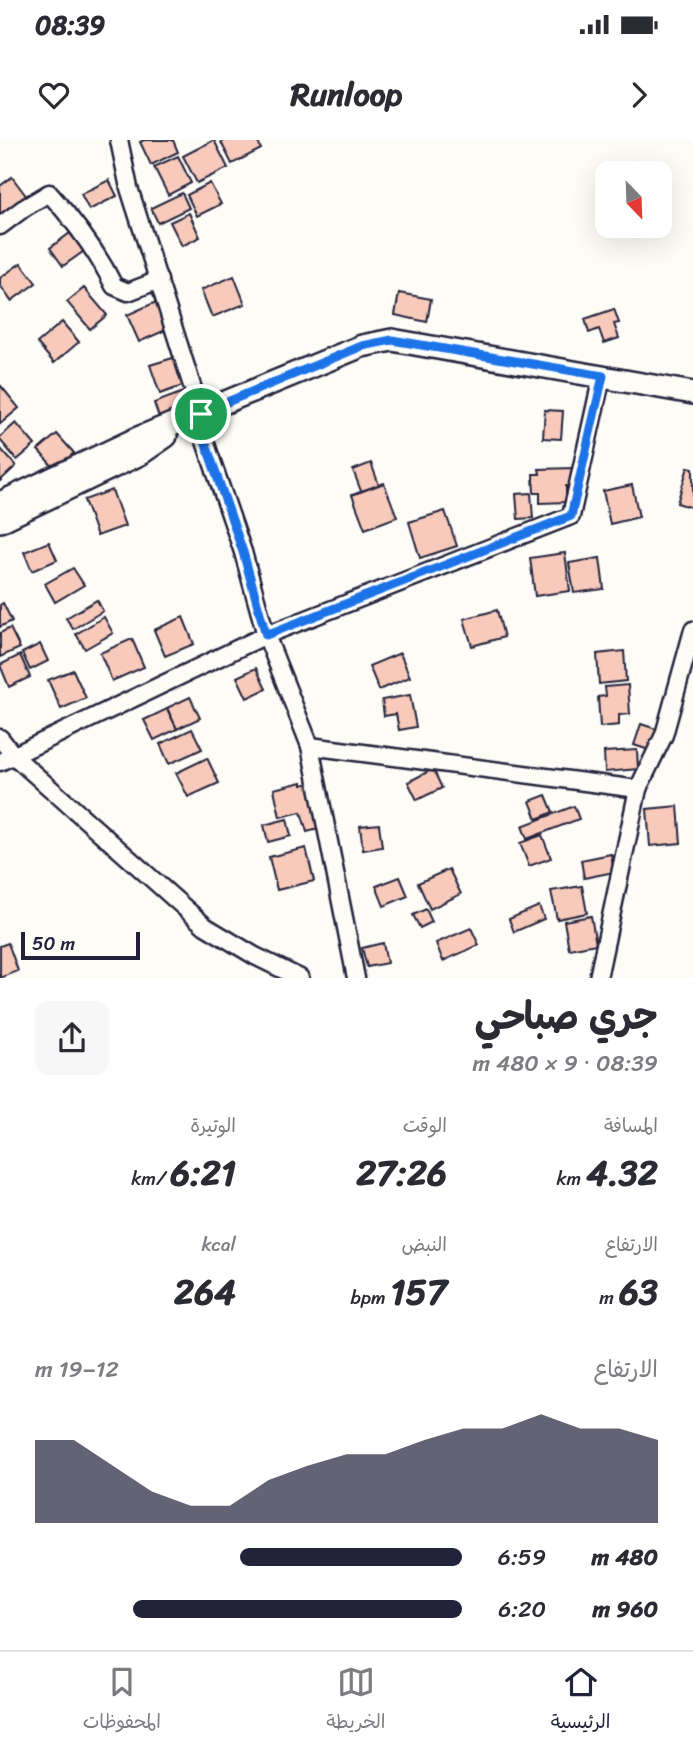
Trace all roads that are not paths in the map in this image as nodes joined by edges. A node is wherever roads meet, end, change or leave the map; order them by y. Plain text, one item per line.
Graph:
1 (119, 140) edge
2 (0, 226) edge
3 (159, 280) junction
4 (603, 376) junction
5 (693, 393) edge
6 (199, 414) junction
7 (0, 503) edge
8 (0, 520) edge
9 (693, 630) edge
10 (266, 635) junction
11 (0, 738) edge
12 (310, 746) junction
13 (7, 759) edge
14 (638, 789) junction
15 (300, 978) edge
16 (356, 978) edge
17 (598, 978) edge

1 - 3 street
2 - 3 street
3 - 6 street
4 - 5 street
4 - 6 street
4 - 10 street
6 - 7 street
6 - 8 street
6 - 10 street
9 - 14 street
10 - 12 street
10 - 13 street
11 - 13 street
12 - 14 street
12 - 16 street
13 - 15 street
14 - 17 street

